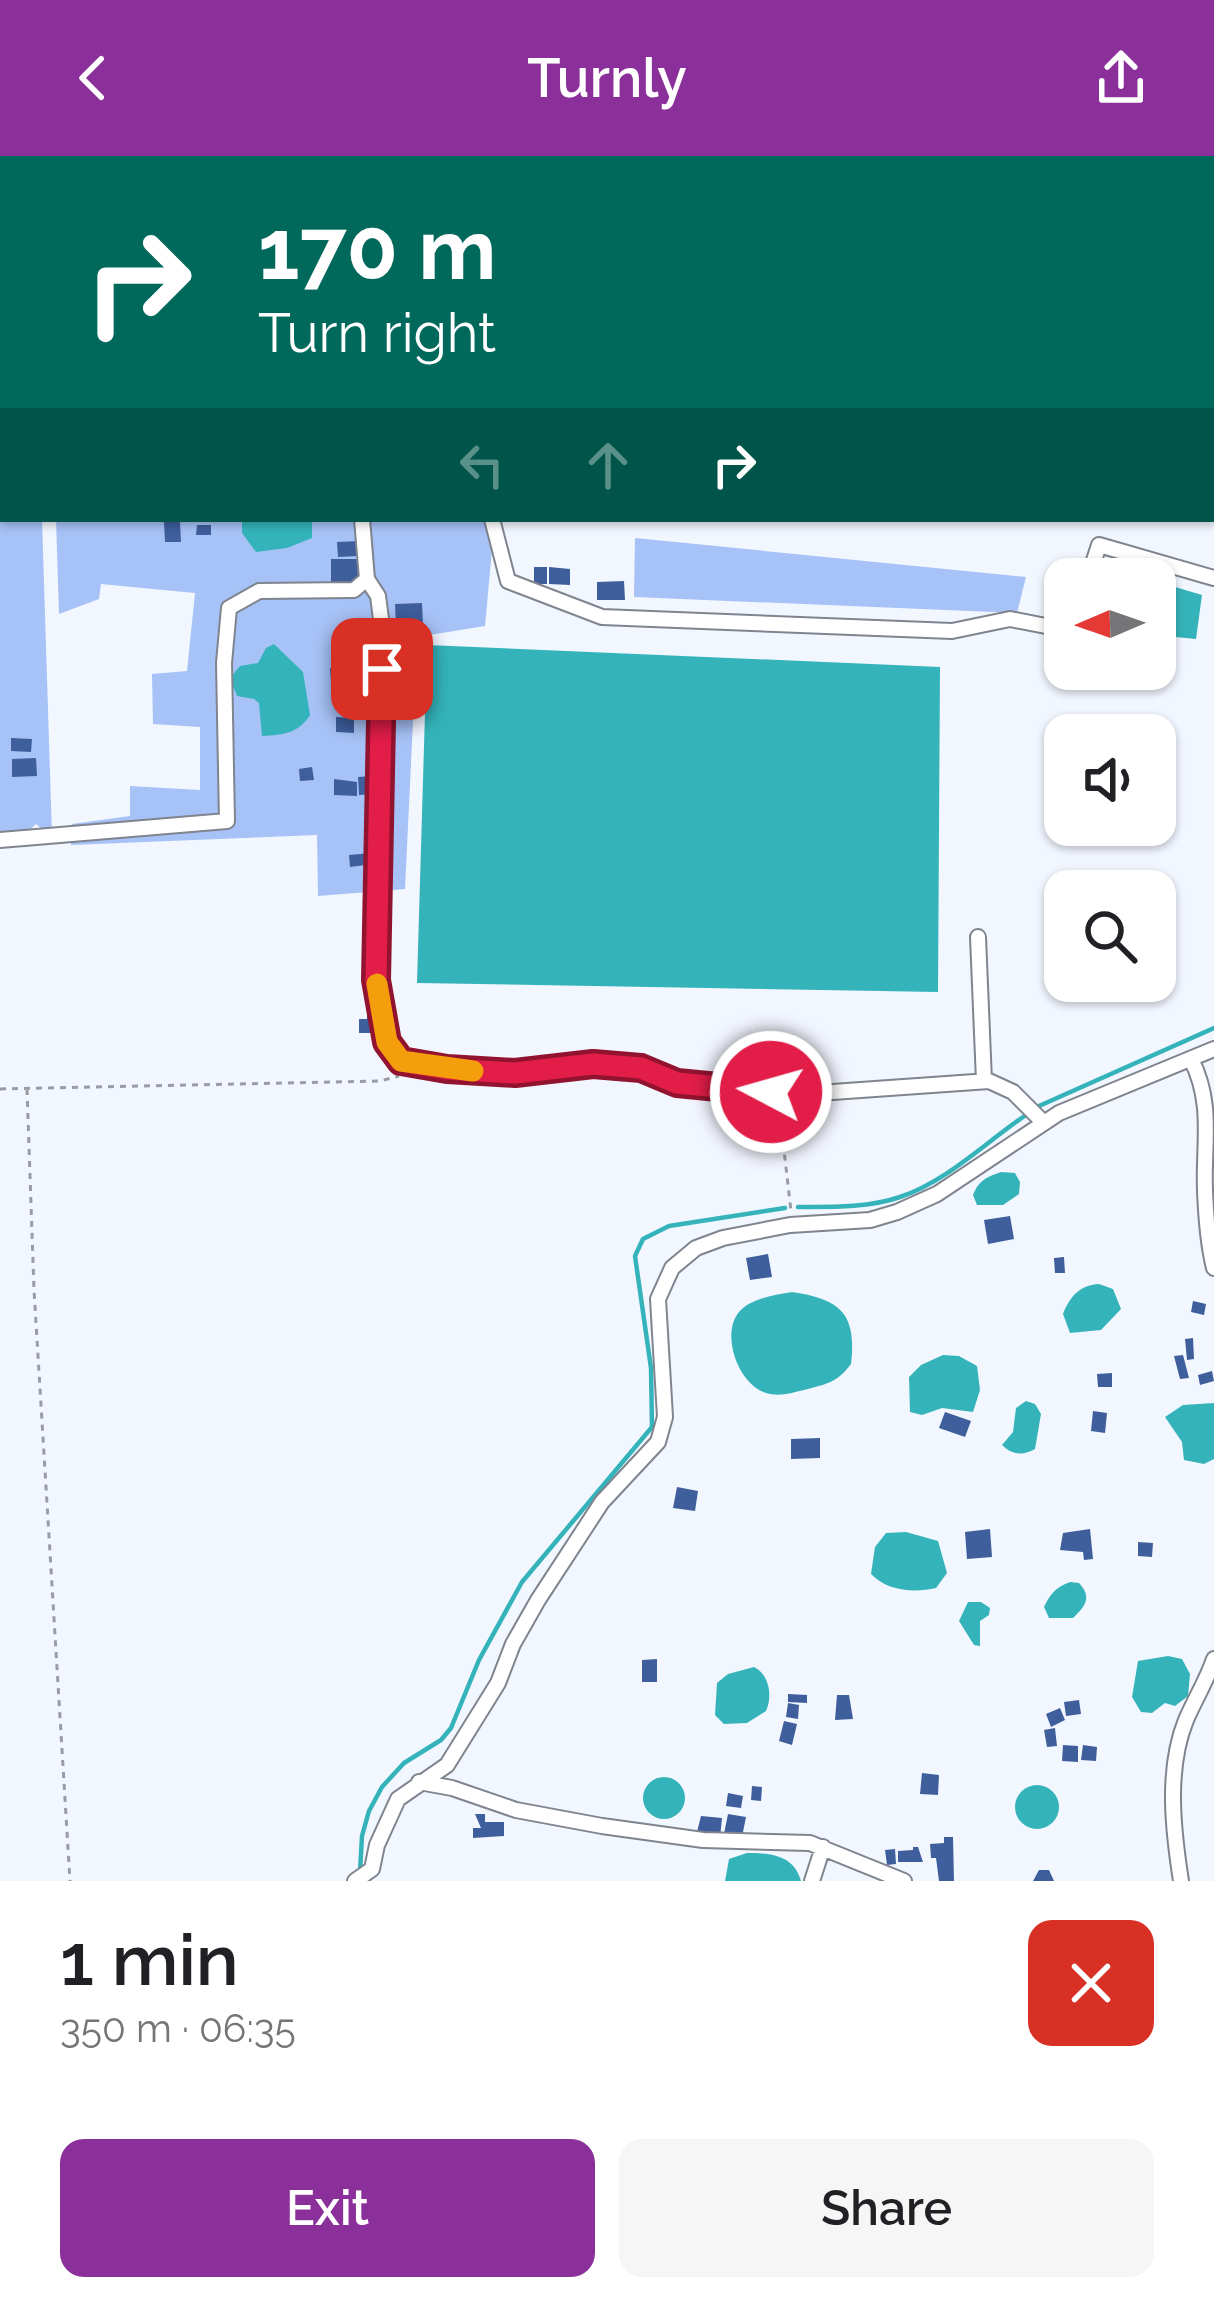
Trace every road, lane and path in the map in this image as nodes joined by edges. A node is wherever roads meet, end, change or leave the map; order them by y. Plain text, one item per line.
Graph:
1 (362, 522) edge
2 (493, 522) edge
3 (1095, 558) edge
4 (1146, 558) edge
5 (1176, 567) edge
6 (1214, 578) edge
7 (367, 579) junction
8 (1044, 626) edge
9 (0, 840) edge
10 (978, 937) dead end
11 (1214, 1049) edge
12 (1192, 1059) junction
13 (424, 1065) junction
14 (984, 1081) junction
15 (0, 1089) edge
16 (27, 1089) junction
17 (777, 1093) junction
18 (1043, 1122) junction
19 (790, 1225) junction
20 (1214, 1268) edge
21 (1214, 1659) edge
22 (419, 1782) junction
23 (823, 1847) junction
24 (70, 1881) edge
25 (355, 1881) edge
26 (812, 1881) edge
27 (904, 1881) edge
28 (1181, 1881) edge

1 - 7 street
2 - 8 street
3 - 4 street
5 - 6 street
7 - 9 street
7 - 13 street
10 - 14 street
11 - 12 street
12 - 18 street
12 - 20 street
13 - 16 path
13 - 17 street
14 - 17 street
14 - 18 street
15 - 16 path
16 - 24 path
17 - 19 path
18 - 19 street
19 - 22 street
21 - 28 street
22 - 23 street
22 - 25 street
23 - 26 street
23 - 27 street

